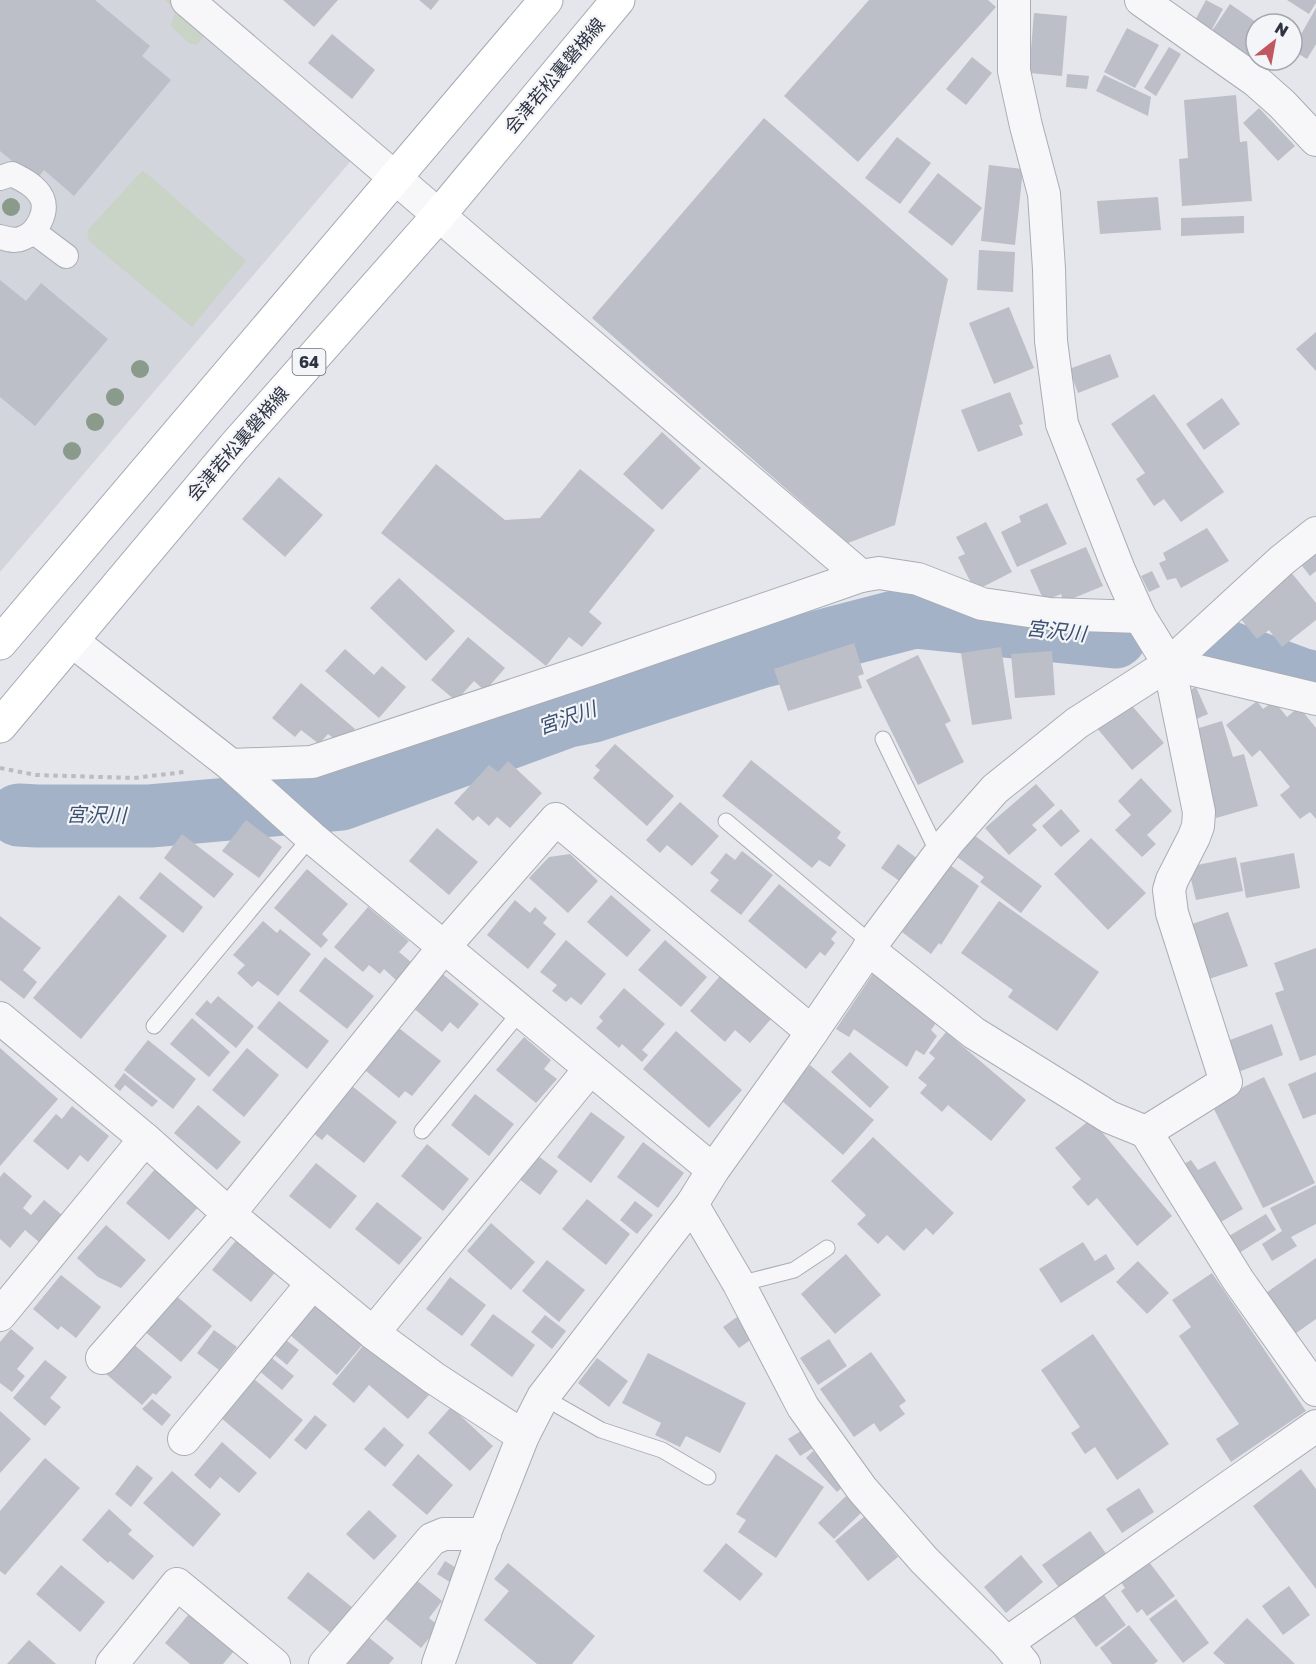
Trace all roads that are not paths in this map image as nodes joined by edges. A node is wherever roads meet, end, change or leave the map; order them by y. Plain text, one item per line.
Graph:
1 (187, 0) edge
2 (546, 0) edge
3 (618, 0) edge
4 (1014, 0) edge
5 (1141, 0) edge
6 (1316, 140) edge
7 (0, 178) edge
8 (396, 178) junction
9 (440, 215) junction
10 (34, 232) junction
11 (0, 237) edge
12 (66, 256) dead end
13 (1316, 532) edge
14 (861, 576) junction
15 (1140, 617) junction
16 (72, 641) junction
17 (0, 643) edge
18 (1169, 664) junction
19 (1316, 699) edge
20 (0, 726) edge
21 (883, 739) dead end
22 (231, 765) junction
23 (726, 821) dead end
24 (311, 837) junction
25 (939, 855) junction
26 (870, 946) junction
27 (444, 947) junction
28 (521, 1011) junction
29 (0, 1018) edge
30 (154, 1026) dead end
31 (812, 1032) junction
32 (590, 1069) junction
33 (422, 1131) dead end
34 (1146, 1132) junction
35 (145, 1139) junction
36 (713, 1170) junction
37 (692, 1204) junction
38 (229, 1214) junction
39 (826, 1248) dead end
40 (312, 1284) junction
41 (739, 1284) junction
42 (0, 1315) edge
43 (373, 1334) junction
44 (102, 1358) dead end
45 (1316, 1390) edge
46 (543, 1397) junction
47 (1316, 1426) edge
48 (523, 1436) junction
49 (184, 1439) dead end
50 (708, 1478) dead end
51 (485, 1534) junction
52 (1015, 1654) edge
53 (112, 1664) edge
54 (274, 1664) edge
55 (325, 1664) edge
56 (438, 1664) edge

1 - 8 street
2 - 8 main road
3 - 9 main road, 会津若松裏磐梯線 / 64
4 - 15 street
5 - 6 street
7 - 10 street
8 - 9 street
8 - 17 main road
9 - 14 street
9 - 16 main road, 会津若松裏磐梯線 / 64
10 - 11 street
10 - 12 street
13 - 18 street
14 - 15 street
14 - 22 street
15 - 18 street
16 - 20 main road, 会津若松裏磐梯線 / 64
16 - 22 street
18 - 19 street
18 - 25 street
18 - 34 street
21 - 25 lane
22 - 24 street
23 - 26 lane
24 - 27 street
24 - 30 lane
25 - 26 street
26 - 31 street
26 - 34 street
27 - 28 street
27 - 31 street
27 - 38 street
28 - 32 street
28 - 33 lane
29 - 35 street
31 - 36 street
32 - 36 street
32 - 43 street
34 - 45 street
35 - 38 street
35 - 42 street
36 - 37 street
37 - 41 street
37 - 46 street
38 - 40 street
38 - 44 street
39 - 41 lane
40 - 43 street
40 - 49 street
41 - 52 street
43 - 48 street
46 - 48 street
46 - 50 lane
47 - 52 street
48 - 51 street
51 - 55 street
51 - 56 street
53 - 54 street

